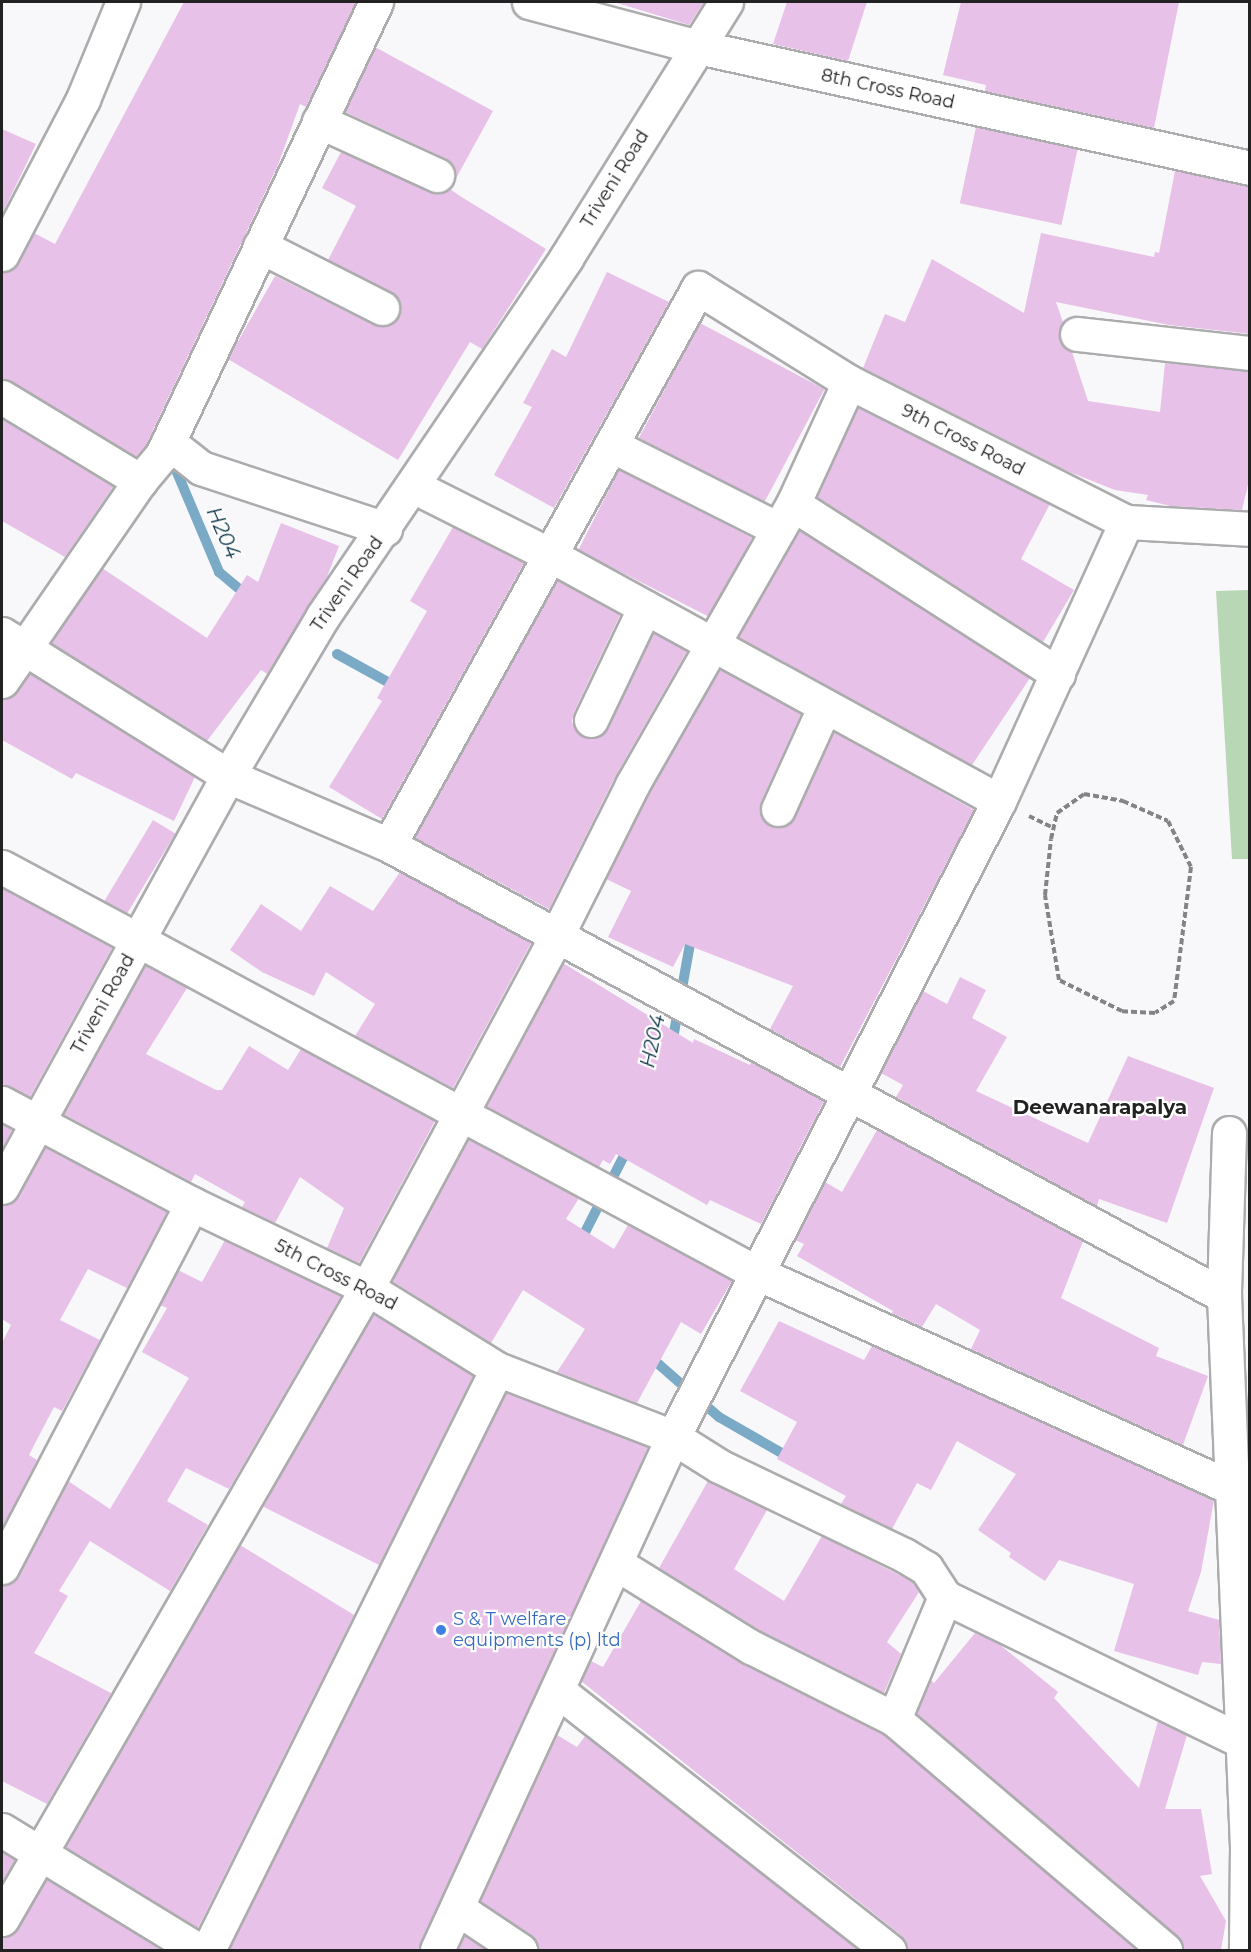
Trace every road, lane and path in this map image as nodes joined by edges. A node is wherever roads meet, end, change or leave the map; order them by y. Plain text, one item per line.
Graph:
1 (123, 2) edge
2 (376, 2) edge
3 (726, 2) edge
4 (551, 4) edge
5 (698, 47) junction
6 (319, 121) junction
7 (1250, 168) edge
8 (437, 175) dead end
9 (260, 246) junction
10 (2, 254) edge
11 (382, 308) dead end
12 (1077, 334) dead end
13 (1250, 353) edge
14 (849, 382) junction
15 (2, 397) edge
16 (168, 442) junction
17 (611, 445) junction
18 (140, 481) junction
19 (413, 486) junction
20 (785, 517) junction
21 (1126, 522) junction
22 (386, 529) junction
23 (1250, 529) edge
24 (550, 555) junction
25 (645, 607) junction
26 (12, 640) edge
27 (713, 644) junction
28 (1059, 674) junction
29 (2, 681) edge
30 (825, 706) junction
31 (591, 720) dead end
32 (228, 776) junction
33 (999, 801) junction
34 (778, 809) dead end
35 (389, 845) junction
36 (2, 867) edge
37 (556, 935) junction
38 (138, 942) junction
39 (1108, 1004) joint
40 (849, 1094) junction
41 (2, 1103) edge
42 (461, 1113) junction
43 (36, 1125) junction
44 (1228, 1132) dead end
45 (2, 1187) edge
46 (192, 1204) junction
47 (758, 1273) junction
48 (367, 1288) junction
49 (1224, 1296) junction
50 (496, 1369) junction
51 (680, 1424) junction
52 (1232, 1488) junction
53 (616, 1564) junction
54 (2, 1567) edge
55 (945, 1598) junction
56 (557, 1690) junction
57 (894, 1719) junction
58 (1242, 1741) junction
59 (2, 1830) edge
60 (1248, 1847) edge
61 (39, 1852) junction
62 (457, 1908) junction
63 (2, 1919) edge
64 (198, 1950) edge
65 (208, 1950) edge
66 (437, 1950) edge
67 (520, 1950) edge
68 (889, 1950) edge
69 (1165, 1950) edge
70 (1246, 1950) edge

1 - 10 street
2 - 6 street
3 - 5 street, Triveni Road
4 - 5 street, 8th Cross Road
5 - 7 street, 8th Cross Road
5 - 19 street, Triveni Road
6 - 8 street
6 - 9 street
9 - 11 street
9 - 16 street
12 - 13 street
14 - 17 street, 9th Cross Road
14 - 20 street
14 - 21 street, 9th Cross Road
15 - 18 street
16 - 18 street
16 - 22 street
17 - 20 street
17 - 24 street
18 - 26 street
19 - 22 street, Triveni Road
19 - 24 street
20 - 27 street
20 - 28 street
21 - 23 street, 9th Cross Road
21 - 28 street
22 - 32 street, Triveni Road
24 - 25 street
24 - 35 street
25 - 27 street
25 - 31 street
26 - 29 street
26 - 32 street
27 - 30 street
27 - 37 street
28 - 33 street
30 - 33 street
30 - 34 street
32 - 35 street
32 - 38 street, Triveni Road
33 - 40 street
35 - 37 street
36 - 38 street
37 - 40 street
37 - 42 street
38 - 42 street
38 - 43 street, Triveni Road
39 - 39 path
40 - 47 street
40 - 49 street
41 - 43 street, 5th Cross Road
42 - 47 street
42 - 48 street
43 - 45 street, Triveni Road
43 - 46 street, 5th Cross Road
44 - 49 street
46 - 48 street, 5th Cross Road
46 - 54 street
47 - 51 street
47 - 52 street
48 - 50 street, 5th Cross Road
48 - 61 street
49 - 52 street
50 - 51 street, 5th Cross Road
50 - 65 street
51 - 53 street
51 - 55 street, 5th Cross Road
52 - 58 street
53 - 56 street
53 - 57 street
55 - 57 street
55 - 58 street
56 - 62 street
56 - 68 street
57 - 69 street
58 - 60 street
59 - 61 street
60 - 70 street
61 - 63 street
61 - 64 street
62 - 66 street
62 - 67 street

